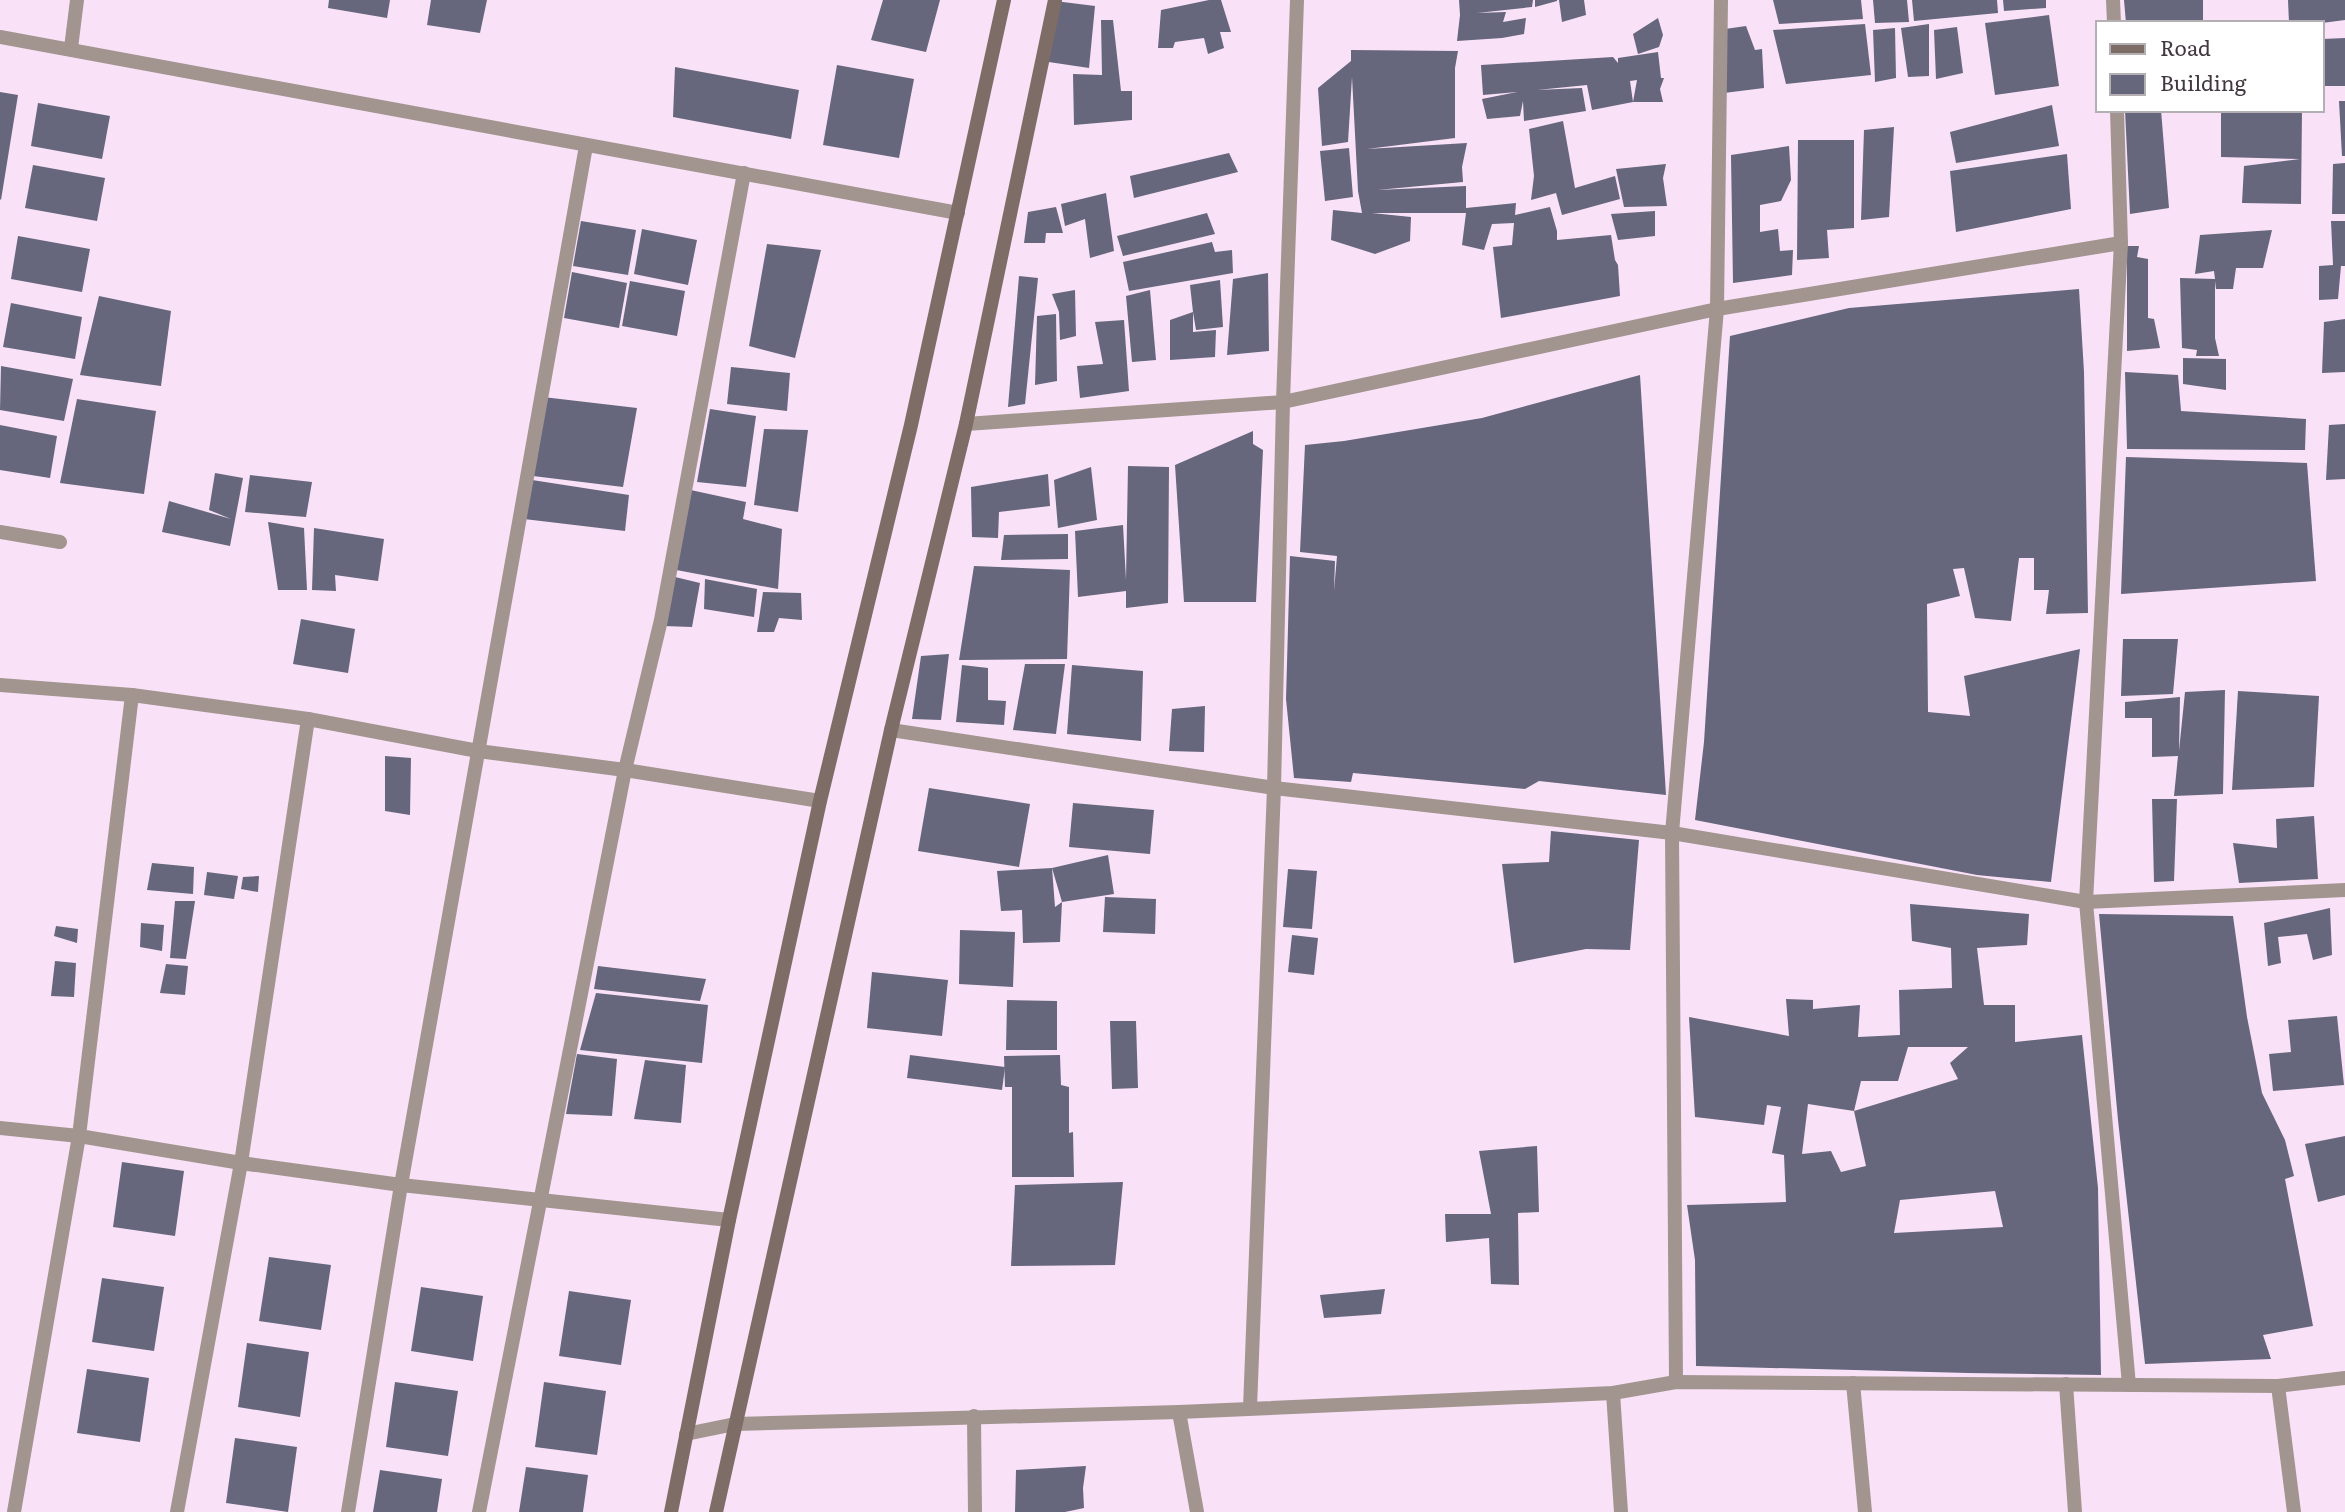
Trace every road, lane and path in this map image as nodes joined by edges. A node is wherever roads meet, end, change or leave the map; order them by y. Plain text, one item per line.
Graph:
1 (77, 0) edge
2 (1003, 0) edge
3 (1055, 0) edge
4 (1297, 0) edge
5 (1721, 0) edge
6 (2113, 0) edge
7 (2114, 21) edge
8 (0, 37) edge
9 (71, 48) junction
10 (2117, 112) edge
11 (586, 146) junction
12 (744, 173) junction
13 (958, 213) junction
14 (2121, 243) junction
15 (1717, 309) junction
16 (1283, 402) junction
17 (966, 424) junction
18 (0, 531) edge
19 (60, 542) dead end
20 (0, 685) edge
21 (132, 695) junction
22 (307, 719) junction
23 (891, 730) junction
24 (478, 751) junction
25 (625, 770) junction
26 (1274, 788) junction
27 (821, 801) junction
28 (1672, 833) junction
29 (2345, 890) edge
30 (2086, 902) junction
31 (0, 1128) edge
32 (79, 1136) junction
33 (241, 1163) junction
34 (401, 1185) junction
35 (542, 1200) junction
36 (729, 1220) junction
37 (2345, 1378) edge
38 (1676, 1382) junction
39 (1853, 1383) junction
40 (2066, 1384) junction
41 (2129, 1385) junction
42 (2278, 1386) junction
43 (1613, 1393) junction
44 (1250, 1408) junction
45 (1179, 1412) junction
46 (974, 1416) junction
47 (735, 1424) junction
48 (686, 1434) junction
49 (14, 1512) edge
50 (177, 1512) edge
51 (348, 1512) edge
52 (479, 1512) edge
53 (671, 1512) edge
54 (716, 1512) edge
55 (975, 1512) edge
56 (1197, 1512) edge
57 (1621, 1512) edge
58 (1865, 1512) edge
59 (2076, 1512) edge
60 (2294, 1512) edge

1 - 9 street
2 - 13 main road
3 - 17 main road
4 - 16 street
5 - 15 street
6 - 7 street
8 - 9 street
9 - 11 street
10 - 14 street
11 - 12 street
11 - 24 street
12 - 13 street
12 - 25 street
13 - 27 main road
14 - 15 street
14 - 30 street
15 - 16 street
15 - 28 street
16 - 17 street
16 - 26 street
17 - 23 main road
18 - 19 street
20 - 21 street
21 - 22 street
21 - 32 street
22 - 24 street
22 - 33 street
23 - 26 street
23 - 47 main road
24 - 25 street
24 - 34 street
25 - 27 street
25 - 35 street
26 - 28 street
26 - 44 street
27 - 36 main road
28 - 30 street
28 - 38 street
29 - 30 street
30 - 41 street
31 - 32 street
32 - 33 street
32 - 49 street
33 - 34 street
33 - 50 street
34 - 35 street
34 - 51 street
35 - 36 street
35 - 52 street
36 - 48 main road
37 - 42 street
38 - 39 street
38 - 43 street
39 - 40 street
39 - 58 street
40 - 41 street
40 - 59 street
41 - 42 street
42 - 60 street
43 - 44 street
43 - 57 street
44 - 45 street
45 - 46 street
45 - 56 street
46 - 47 street
46 - 55 street
47 - 48 street
47 - 54 main road
48 - 53 main road

